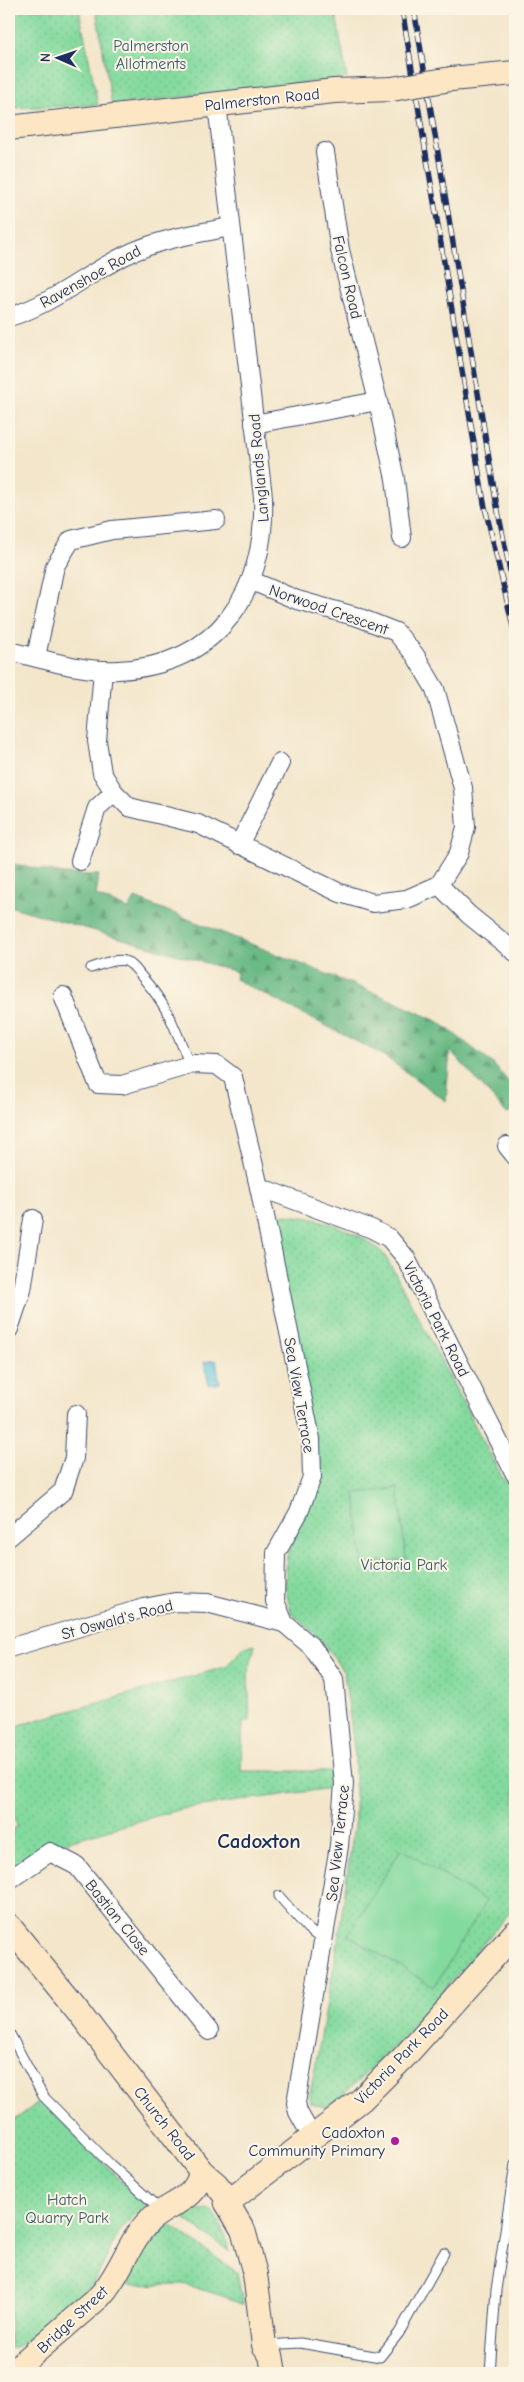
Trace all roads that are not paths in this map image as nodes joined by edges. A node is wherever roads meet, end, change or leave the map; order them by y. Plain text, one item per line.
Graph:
1 (515, 73) edge
2 (217, 104) junction
3 (9, 128) edge
4 (326, 152) dead end
5 (231, 227) junction
6 (9, 317) edge
7 (378, 401) junction
8 (254, 424) junction
9 (216, 520) dead end
10 (402, 538) dead end
11 (252, 582) junction
12 (9, 651) edge
13 (36, 657) junction
14 (103, 670) junction
15 (280, 763) dead end
16 (114, 792) junction
17 (239, 845) junction
18 (80, 861) dead end
19 (439, 885) junction
20 (515, 952) edge
21 (91, 968) dead end
22 (63, 996) dead end
23 (190, 1065) junction
24 (259, 1187) junction
25 (33, 1219) dead end
26 (9, 1329) edge
27 (76, 1414) dead end
28 (515, 1474) edge
29 (10, 1534) edge
30 (284, 1623) junction
31 (9, 1648) edge
32 (9, 1880) edge
33 (279, 1896) dead end
34 (9, 1926) edge
35 (515, 1933) edge
36 (324, 1942) junction
37 (209, 2031) dead end
38 (9, 2032) edge
39 (312, 2137) junction
40 (515, 2164) edge
41 (201, 2171) junction
42 (187, 2197) junction
43 (227, 2203) junction
44 (162, 2211) junction
45 (444, 2253) dead end
46 (264, 2346) junction
47 (12, 2373) edge
48 (258, 2373) edge
49 (274, 2373) edge
50 (490, 2373) edge

1 - 2 street, Palmerston Road, bridge
2 - 3 street, Palmerston Road
2 - 5 street, Langlands Road
4 - 7 street, Falcon Road
5 - 6 street, Ravenshoe Road
5 - 8 street, Langlands Road
7 - 8 street
7 - 10 street, Falcon Road
8 - 11 street, Langlands Road
9 - 13 street
11 - 14 street, Langlands Road
11 - 19 street, Norwood Crescent
12 - 13 street, Langlands Road
13 - 14 street, Langlands Road
14 - 16 street
15 - 17 street
16 - 17 street
16 - 18 street
17 - 19 street
19 - 20 street
21 - 23 lane
22 - 23 street, Sea View Terrace
23 - 24 street, Sea View Terrace
24 - 28 street, Victoria Park Road
24 - 30 street, Sea View Terrace
25 - 26 street
27 - 29 street
30 - 31 street, St Oswald's Road
30 - 36 street, Sea View Terrace
32 - 37 street, Bastian Close
33 - 36 lane
34 - 41 street, Church Road
35 - 39 street, Victoria Park Road
36 - 39 street, Sea View Terrace
38 - 44 lane
39 - 43 street, Victoria Park Road
40 - 50 lane
41 - 42 street, Bridge Street
41 - 43 street, Church Road
42 - 43 street
42 - 44 street, Bridge Street
43 - 46 street, Church Road
44 - 47 street, Bridge Street
45 - 46 lane
46 - 48 street, Church Road
46 - 49 street, Church Road

